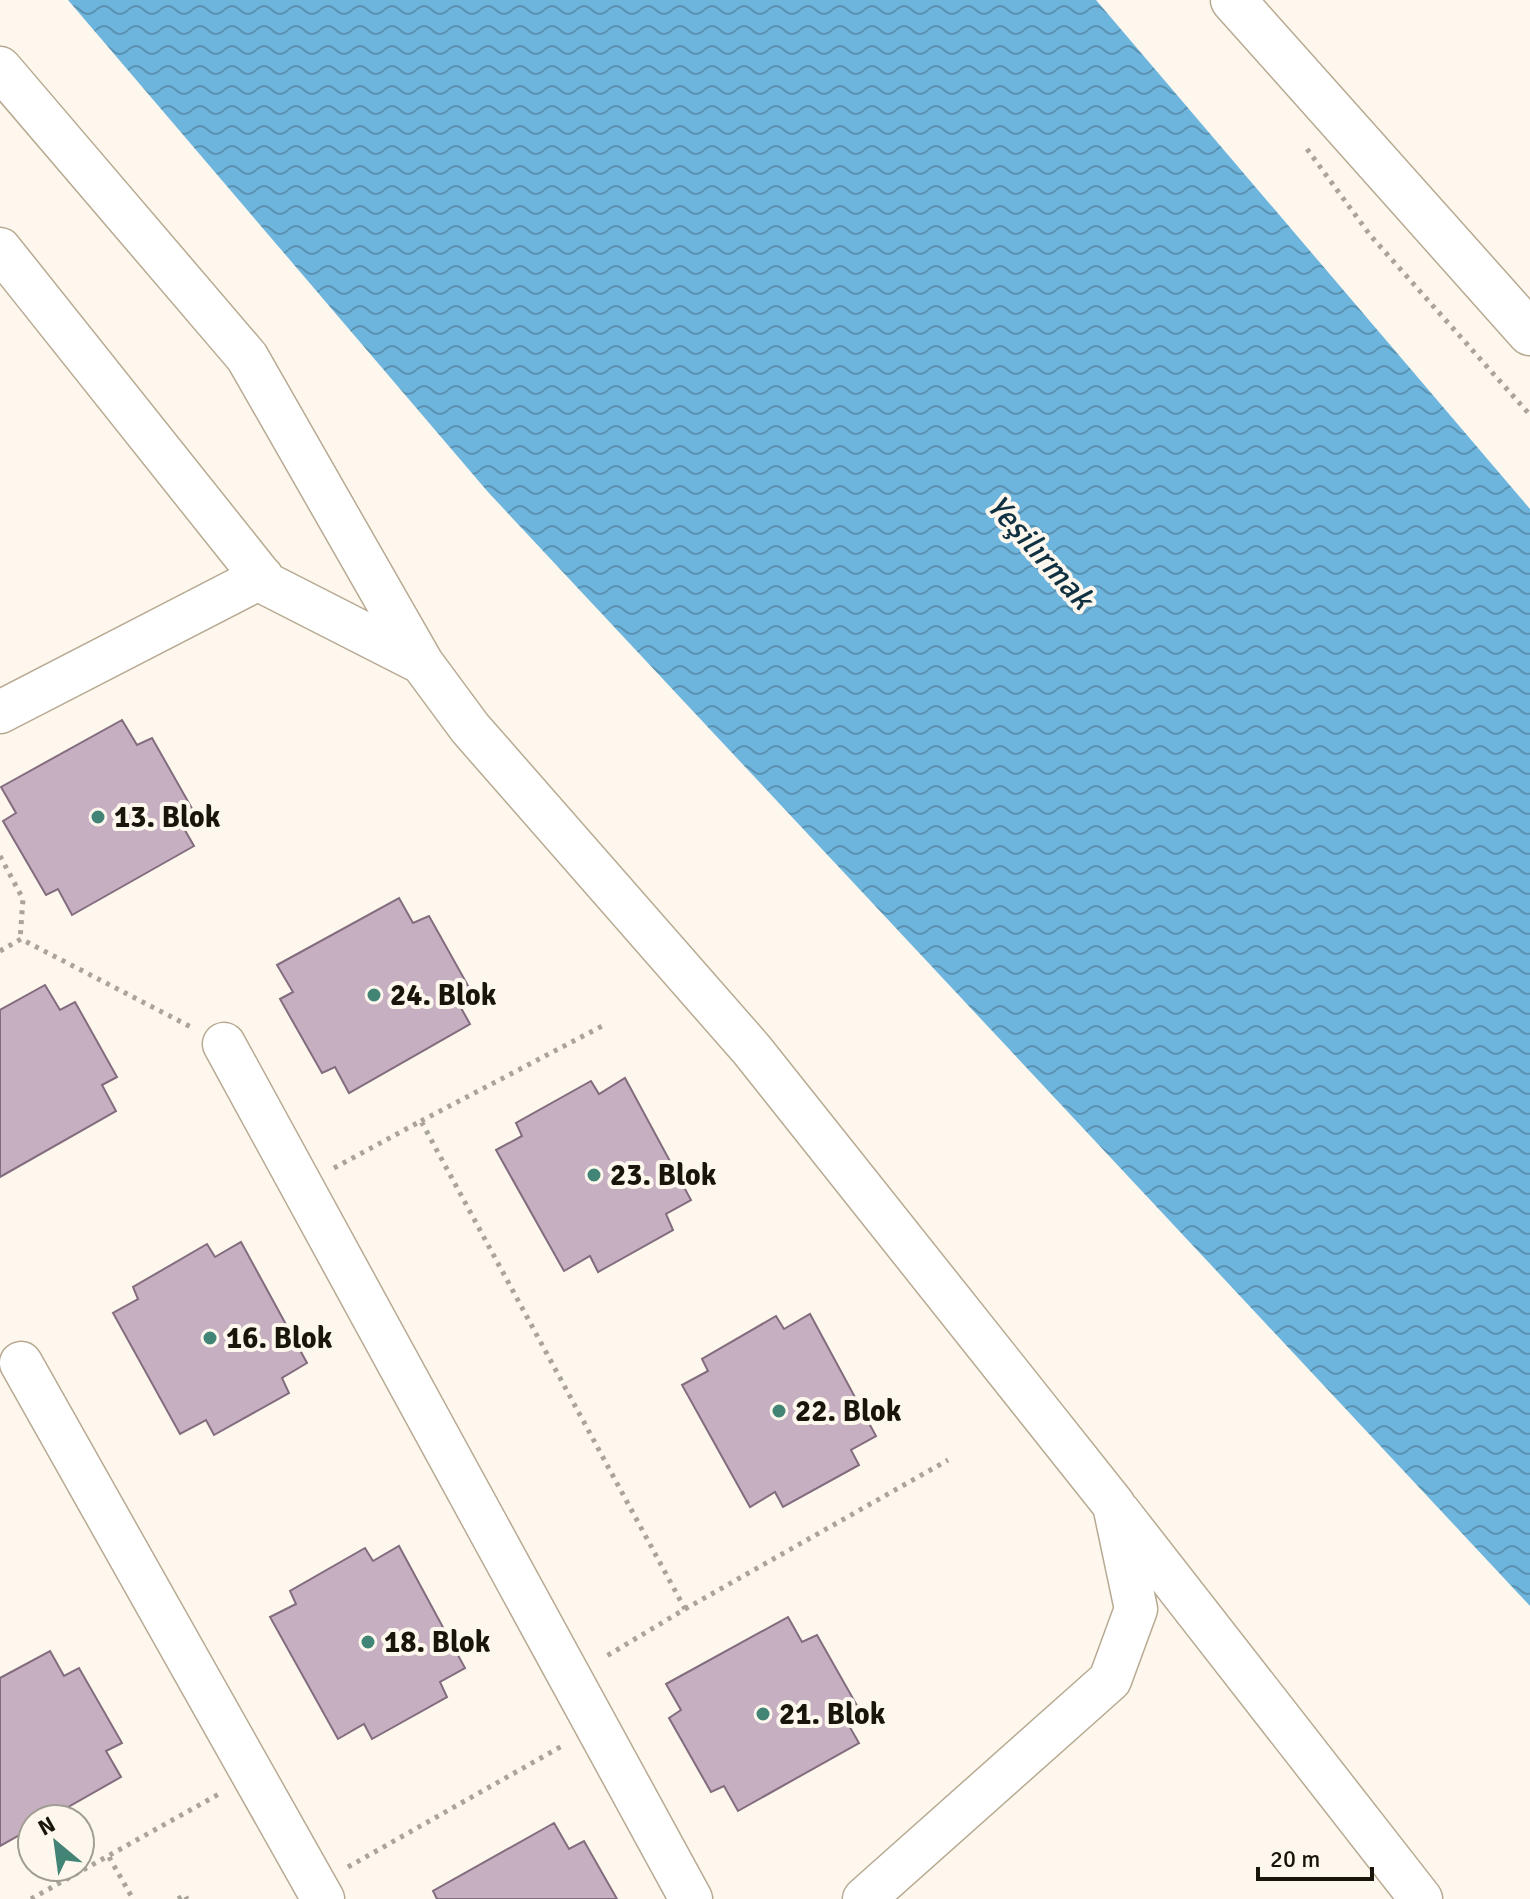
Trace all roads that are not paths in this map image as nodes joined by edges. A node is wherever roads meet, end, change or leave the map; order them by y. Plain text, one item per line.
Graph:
1 (1233, 0) edge
2 (0, 68) edge
3 (0, 249) edge
4 (1530, 333) edge
5 (262, 577) junction
6 (422, 663) junction
7 (0, 712) edge
8 (224, 1044) road end
9 (21, 1363) dead end
10 (1114, 1505) junction
11 (319, 1892) edge
12 (691, 1899) edge
13 (864, 1899) edge
14 (1421, 1899) edge

1 - 4 street
2 - 6 street
3 - 5 street
5 - 6 street
5 - 7 street
6 - 10 street
8 - 12 street
9 - 11 street
10 - 13 street
10 - 14 street

